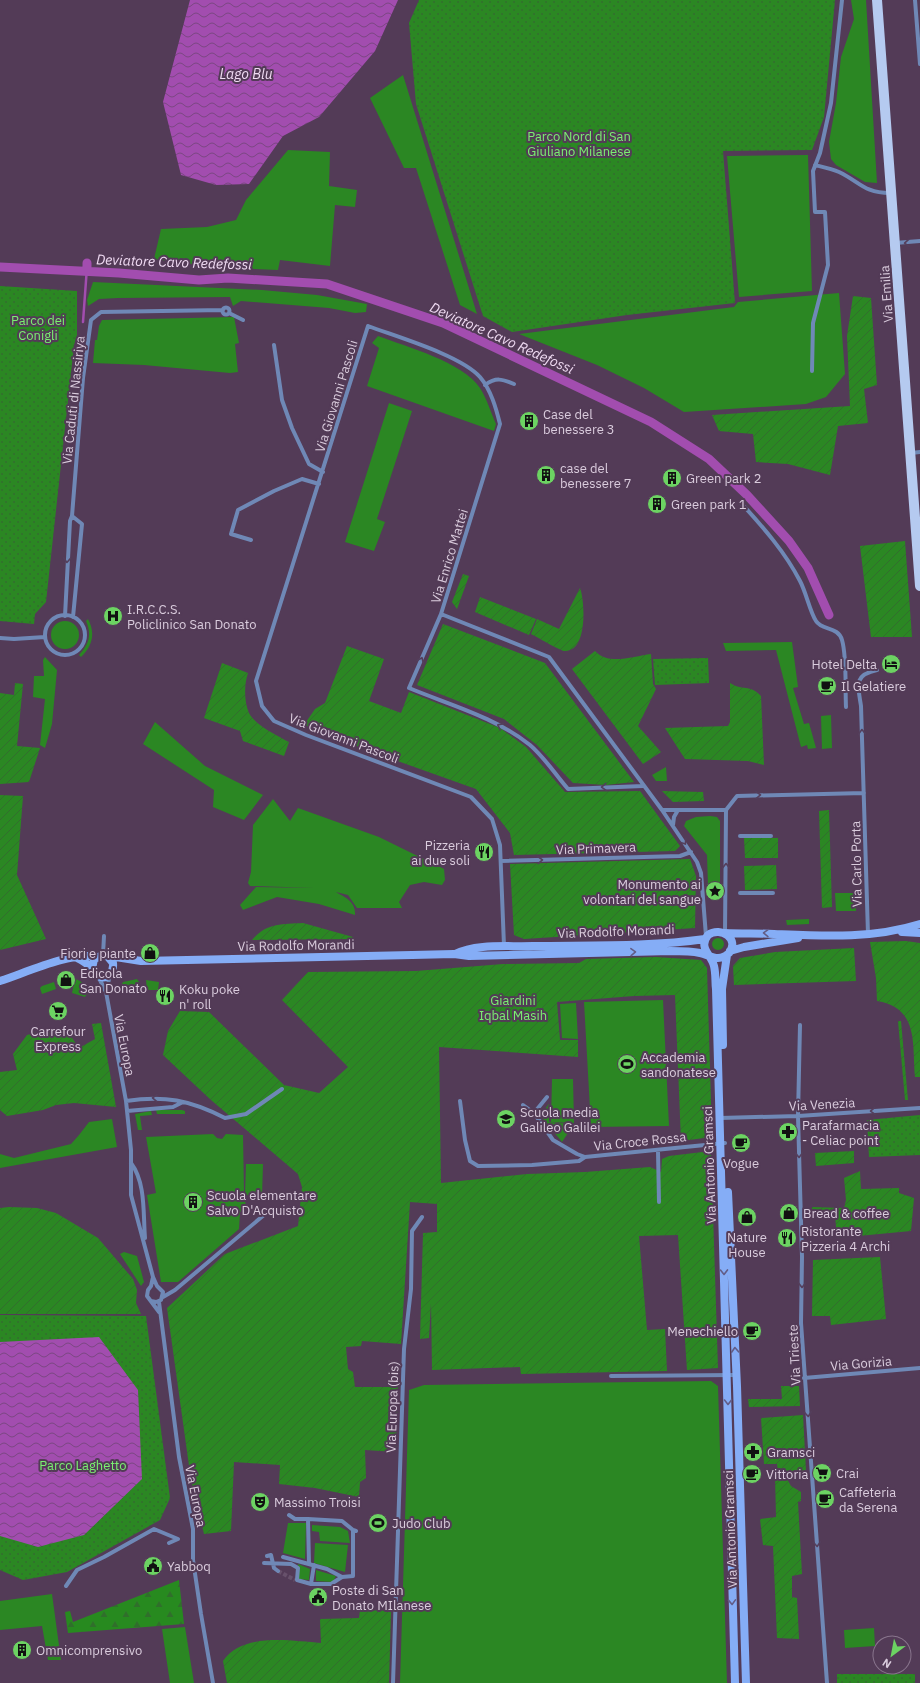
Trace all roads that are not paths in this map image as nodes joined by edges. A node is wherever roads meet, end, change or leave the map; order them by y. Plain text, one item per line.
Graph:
1 (842, 0) edge
2 (877, 0) edge
3 (915, 0) edge
4 (920, 64) edge
5 (815, 165) junction
6 (891, 193) junction
7 (920, 242) edge
8 (895, 243) junction
9 (243, 320) dead end
10 (368, 326) joint
11 (274, 345) dead end
12 (812, 370) dead end
13 (514, 384) dead end
14 (485, 385) junction
15 (915, 453) edge
16 (323, 472) junction
17 (319, 484) junction
18 (741, 503) dead end
19 (72, 516) junction
20 (251, 540) dead end
21 (920, 586) edge
22 (441, 614) junction
23 (65, 616) junction
24 (73, 617) junction
25 (45, 637) junction
26 (0, 638) edge
27 (877, 670) dead end
28 (846, 707) dead end
29 (643, 786) junction
30 (864, 793) junction
31 (662, 810) junction
32 (678, 810) junction
33 (726, 810) junction
34 (673, 825) junction
35 (740, 836) dead end
36 (771, 836) dead end
37 (691, 852) junction
38 (501, 861) junction
39 (773, 892) dead end
40 (740, 893) dead end
41 (920, 924) edge
42 (894, 931) junction
43 (725, 933) junction
44 (920, 933) edge
45 (868, 934) junction
46 (104, 936) dead end
47 (805, 936) junction
48 (705, 938) junction
49 (504, 947) junction
50 (606, 953) junction
51 (729, 953) junction
52 (458, 955) junction
53 (709, 955) junction
54 (103, 956) junction
55 (77, 958) junction
56 (138, 960) junction
57 (92, 969) junction
58 (112, 971) junction
59 (99, 977) junction
60 (0, 982) edge
61 (106, 992) junction
62 (800, 1025) dead end
63 (282, 1089) dead end
64 (547, 1097) dead end
65 (126, 1101) junction
66 (183, 1102) junction
67 (460, 1102) dead end
68 (523, 1105) dead end
69 (920, 1108) edge
70 (127, 1111) junction
71 (534, 1113) junction
72 (798, 1116) junction
73 (722, 1118) junction
74 (723, 1143) junction
75 (658, 1151) junction
76 (585, 1157) junction
77 (131, 1163) junction
78 (659, 1202) dead end
79 (264, 1215) dead end
80 (422, 1217) dead end
81 (146, 1246) junction
82 (156, 1286) junction
83 (175, 1290) junction
84 (163, 1298) junction
85 (151, 1301) junction
86 (159, 1302) junction
87 (159, 1312) junction
88 (920, 1368) edge
89 (727, 1375) junction
90 (736, 1375) junction
91 (611, 1376) dead end
92 (804, 1378) junction
93 (289, 1515) dead end
94 (308, 1519) junction
95 (730, 1532) junction
96 (742, 1532) junction
97 (169, 1543) dead end
98 (267, 1556) dead end
99 (283, 1557) dead end
100 (264, 1563) dead end
101 (272, 1563) junction
102 (309, 1564) junction
103 (314, 1565) junction
104 (278, 1572) tunnel mouth
105 (342, 1577) junction
106 (311, 1584) junction
107 (66, 1586) dead end
108 (213, 1683) edge
109 (393, 1683) edge
110 (735, 1683) edge
111 (746, 1683) edge
112 (827, 1683) edge

1 - 5 street
2 - 6 main road, Via Emilia
3 - 4 street
5 - 6 street
5 - 12 street
6 - 8 main road, Via Emilia
7 -> 8 street
8 - 15 main road, Via Emilia
9 - 19 street, Via Caduti di Nassiriya
10 - 14 street, Via Enrico Mattei
10 - 16 street, Via Giovanni Pascoli
11 - 16 street, Via Giovanni Pascoli
13 - 14 street
14 - 22 street, Via Enrico Mattei
15 - 21 main road, Via Emilia
16 - 17 street, Via Giovanni Pascoli
17 - 20 street
17 - 38 street, Via Giovanni Pascoli
18 - 28 street
19 -> 23 street, Via Caduti di Nassiriya
19 - 24 street
22 - 29 street, Via Enrico Mattei
29 -> 22 street
23 - 24 street
23 - 25 street
24 - 25 street
25 - 26 street
30 -> 27 street, Via Carlo Porta
29 - 31 street, Via Enrico Mattei
33 -> 30 street
30 - 45 street, Via Carlo Porta
31 - 32 street
31 - 34 street, Via Enrico Mattei
32 - 33 street
32 - 34 street
43 -> 33 street
34 -> 37 street, Via Enrico Mattei
35 - 36 street
38 -> 37 street, Via Primavera
37 - 48 street, Via Enrico Mattei
38 - 49 street, Via Giovanni Pascoli
39 - 40 street
41 - 42 street
42 - 44 street
42 - 45 street
47 -> 43 street
43 - 48 street
43 - 51 street
45 - 47 street
46 - 54 street
47 - 51 street
48 - 49 street, Via Rodolfo Morandi
48 - 53 street
49 - 50 street, Via Rodolfo Morandi
49 - 52 street, Via Rodolfo Morandi
50 - 52 street, Via Rodolfo Morandi
50 -> 53 street, Via Rodolfo Morandi
51 - 53 street
51 - 73 street, Via Antonio Gramsci
52 - 56 street, Via Rodolfo Morandi
53 - 73 street, Via Antonio Gramsci
54 - 55 street, Via Rodolfo Morandi
54 - 56 street, Via Rodolfo Morandi
54 - 57 street
54 - 58 street
55 - 57 street
55 - 60 street, Via Rodolfo Morandi
56 - 58 street, Via Rodolfo Morandi
57 - 59 street
58 - 59 street
58 - 61 street, Via Europa
59 - 61 street, Via Europa
61 - 65 street, Via Europa
62 - 72 street, Via Trieste
63 - 66 street
64 - 71 street
66 -> 65 street
65 - 70 street, Via Europa
66 - 70 street
67 - 76 street, Via Croce Rossa
68 - 71 street
69 -> 72 street, Via Venezia
70 - 77 street, Via Europa
71 - 76 street
72 - 73 street, Via Venezia
72 -> 92 street, Via Trieste
73 - 74 street, Via Antonio Gramsci
74 - 75 street, Via Croce Rossa
74 -> 89 street, Via Antonio Gramsci
90 -> 74 street, Via Antonio Gramsci
75 - 76 street, Via Croce Rossa
75 - 78 street
77 - 81 street, Via Europa
77 - 81 street, Via Europa
79 - 83 street
80 - 109 street, Via Europa (bis)
81 - 82 street, Via Europa
82 - 83 street
82 - 84 street, Via Europa
82 - 85 street, Via Europa
83 - 84 street
84 - 86 street
85 - 86 street
85 - 87 street, Via Europa
86 - 87 street, Via Europa
87 - 108 street, Via Europa
88 - 92 street, Via Gorizia
89 - 90 street
89 - 91 street
89 -> 95 street, Via Antonio Gramsci
90 - 96 street, Via Antonio Gramsci
92 -> 112 street, Via Trieste
93 - 94 street
94 - 102 street
94 - 105 street
95 - 96 street
95 -> 110 street, Via Antonio Gramsci
96 - 111 street, Via Antonio Gramsci
97 - 107 street
98 - 101 street
99 - 102 street
100 - 101 street
101 - 104 street
101 - 106 street
102 - 103 street
103 - 105 street
103 - 106 street
105 - 106 street

